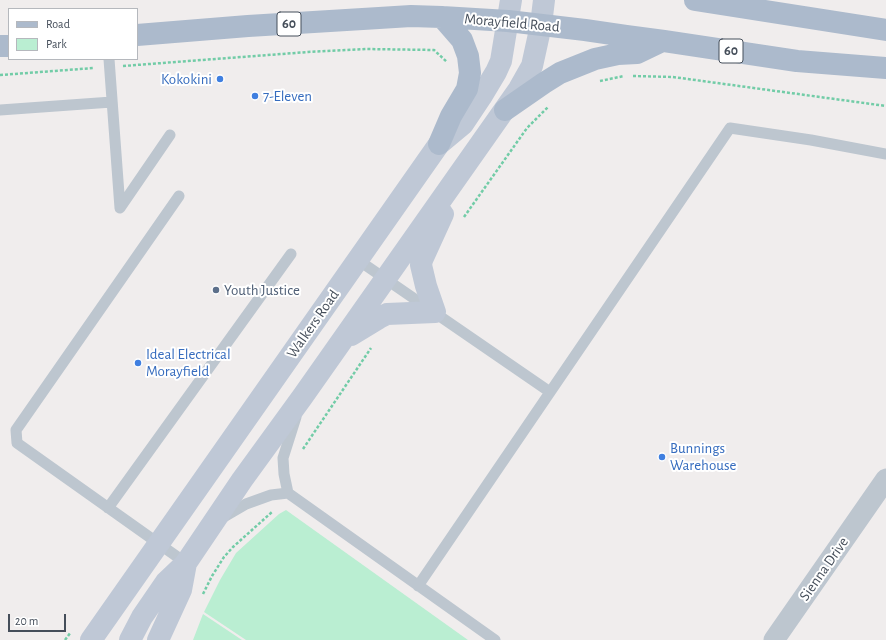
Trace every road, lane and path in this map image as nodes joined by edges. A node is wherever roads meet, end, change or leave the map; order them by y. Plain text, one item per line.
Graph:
1 (544, 0) edge
2 (695, 0) edge
3 (510, 10) edge
4 (442, 17) junction
5 (541, 25) junction
6 (886, 30) edge
7 (138, 35) edge
8 (664, 41) junction
9 (110, 63) edge
10 (452, 66) dead end
11 (886, 68) edge
12 (0, 75) edge
13 (597, 82) dead end
14 (112, 102) junction
15 (886, 106) edge
16 (0, 110) edge
17 (505, 110) junction
18 (170, 135) dead end
19 (439, 144) junction
20 (886, 154) edge
21 (462, 171) junction
22 (179, 196) dead end
23 (291, 254) dead end
24 (358, 260) junction
25 (386, 278) junction
26 (434, 312) junction
27 (342, 341) junction
28 (550, 392) junction
29 (303, 396) junction
30 (886, 479) edge
31 (288, 493) junction
32 (880, 502) edge
33 (108, 508) junction
34 (276, 509) dead end
35 (212, 523) junction
36 (159, 544) junction
37 (186, 563) junction
38 (418, 586) junction
39 (201, 598) dead end
40 (91, 640) edge
41 (130, 640) edge
42 (158, 640) edge
43 (495, 640) edge
44 (774, 640) edge

1 - 5 main road
2 - 6 main road
3 - 4 main road, Morayfield Road / 60
3 - 5 main road, Morayfield Road / 60
3 - 19 main road, Walkers Road
4 - 7 main road, Morayfield Road / 60
4 - 19 main road
5 - 8 main road, Morayfield Road / 60
5 - 17 main road
8 - 11 main road, Morayfield Road / 60
8 - 17 main road
9 - 10 path
9 - 12 path
9 - 14 lane
13 - 15 path
14 - 16 lane
14 - 18 lane
17 - 21 main road
19 - 24 main road, Walkers Road
20 - 28 lane
21 - 25 main road
21 - 26 main road
22 - 33 lane
23 - 33 lane
24 - 25 lane
24 - 36 main road, Walkers Road
25 - 26 lane
25 - 27 main road
26 - 27 main road
26 - 28 lane
27 - 29 main road
28 - 38 lane
29 - 31 lane
29 - 35 main road
30 - 32 street, Sienna Drive
31 - 35 lane
31 - 38 lane
32 - 44 street, Sienna Drive
33 - 36 lane
34 - 39 path
35 - 37 main road
36 - 37 lane
36 - 40 main road, Walkers Road
37 - 41 main road
37 - 42 main road
38 - 43 lane

